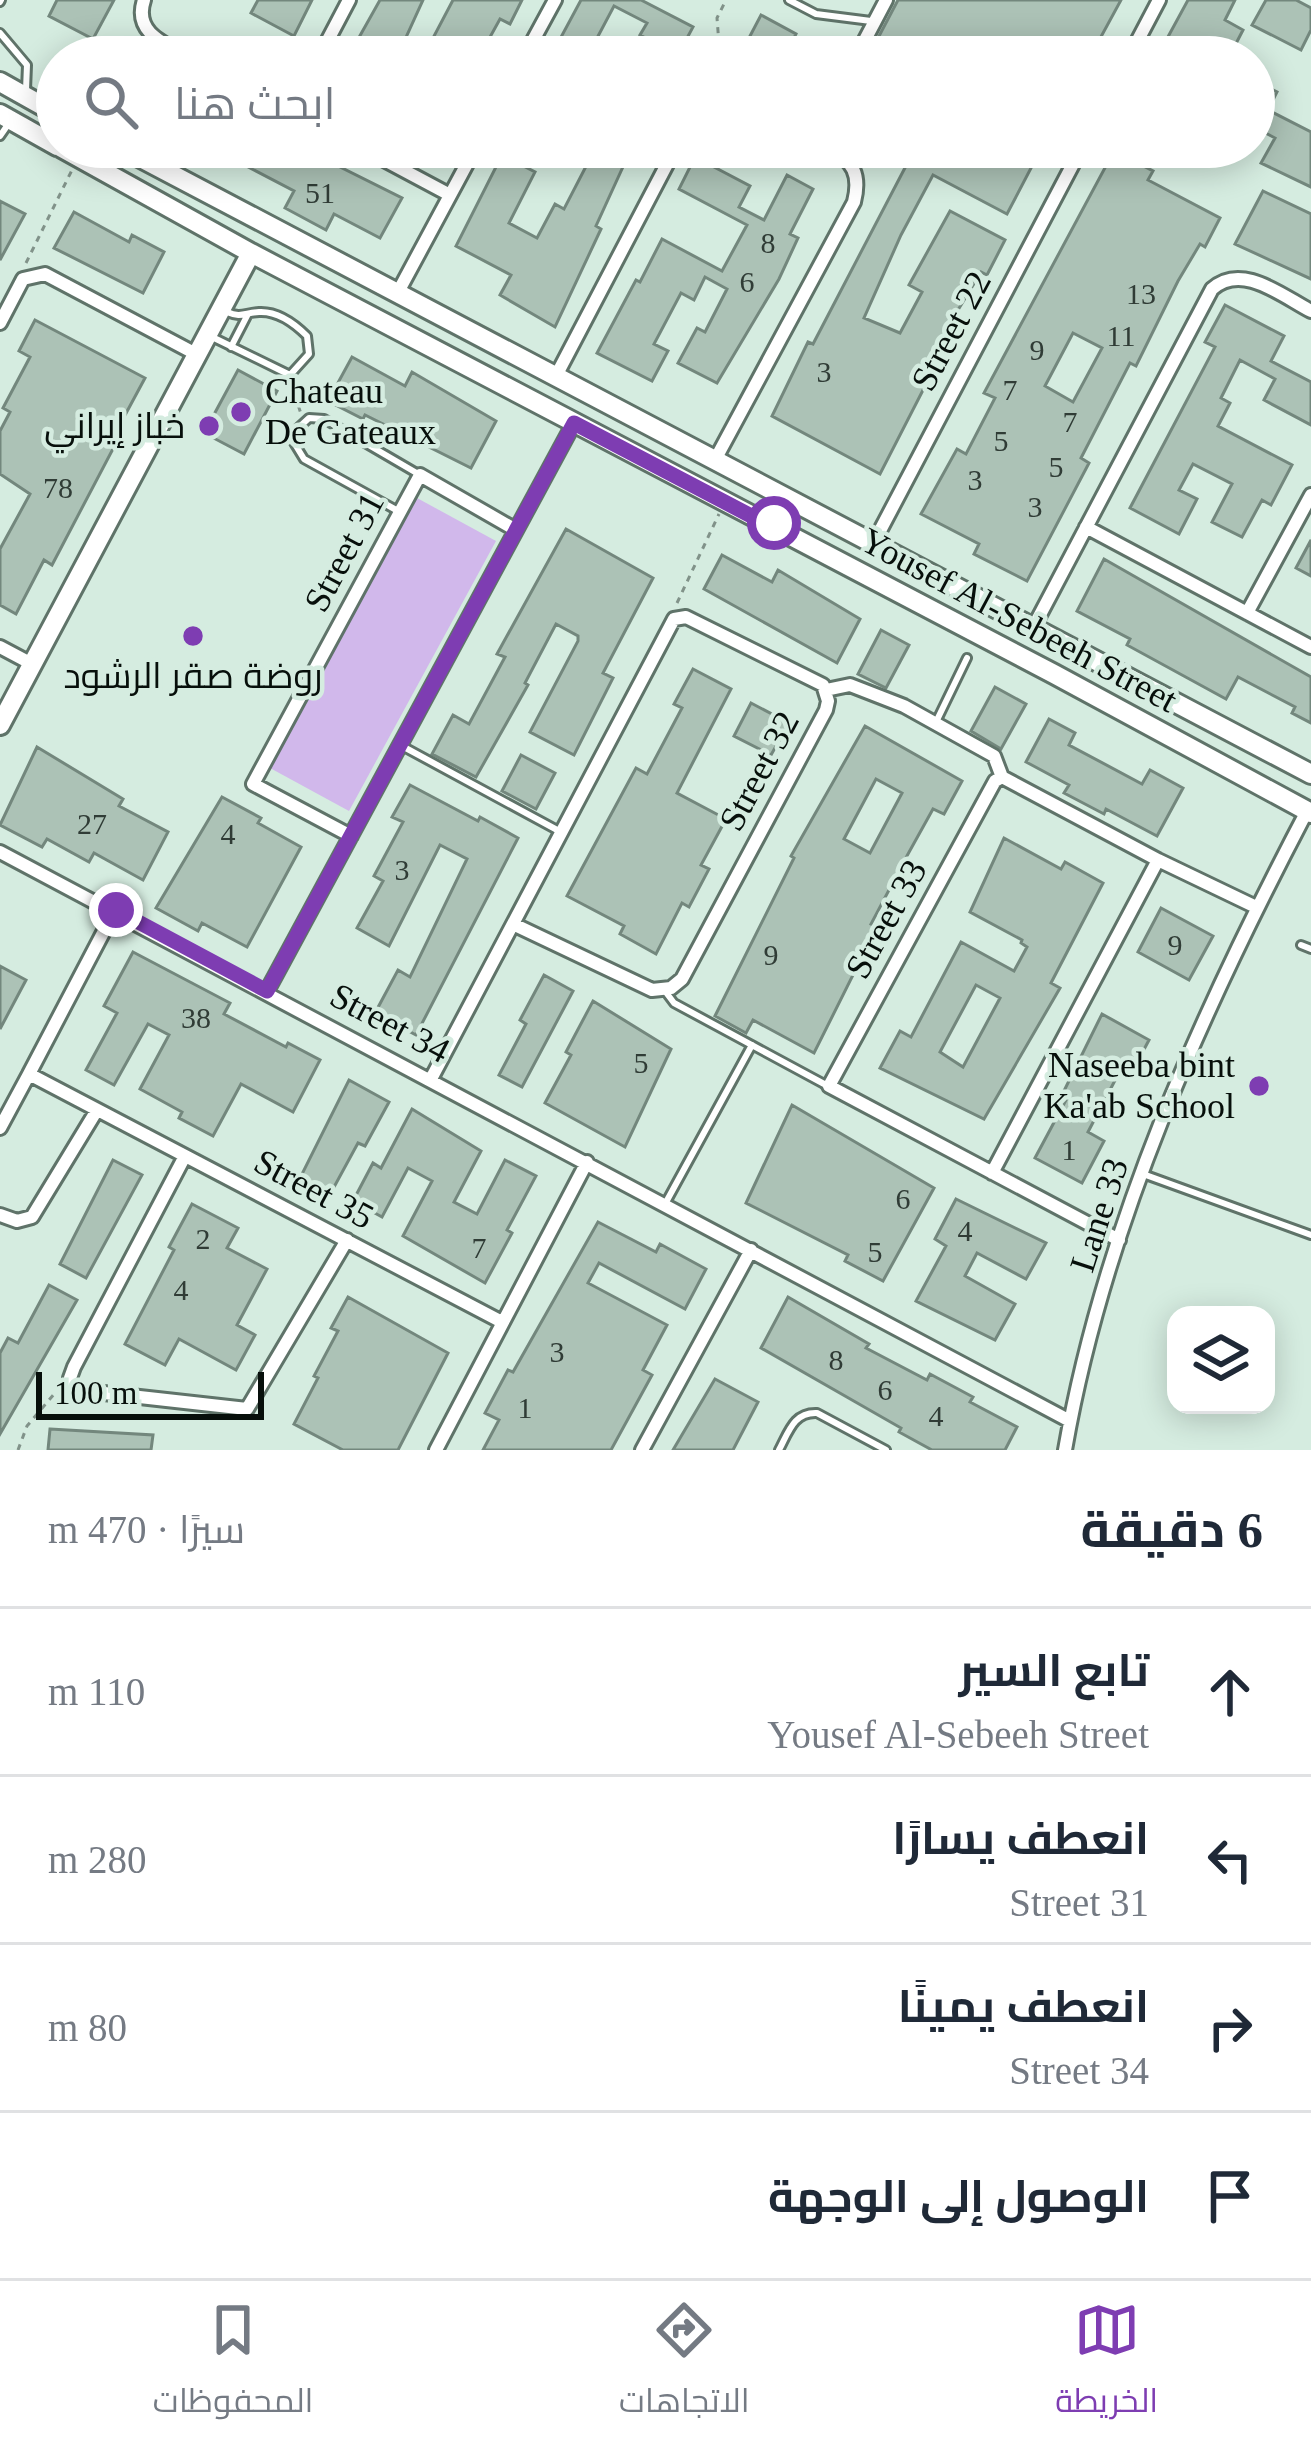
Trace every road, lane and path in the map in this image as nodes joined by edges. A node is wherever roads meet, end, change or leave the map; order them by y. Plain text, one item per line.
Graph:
1 (144, 0) edge
2 (349, 0) edge
3 (555, 0) edge
4 (726, 0) edge
5 (789, 0) edge
6 (1159, 0) edge
7 (884, 2) edge
8 (875, 21) junction
9 (0, 33) edge
10 (155, 36) edge
11 (330, 36) edge
12 (535, 36) edge
13 (718, 36) edge
14 (867, 36) edge
15 (1140, 36) edge
16 (0, 82) edge
17 (22, 95) junction
18 (36, 102) edge
19 (4, 122) edge
20 (36, 136) edge
21 (72, 168) edge
22 (98, 168) edge
23 (160, 168) edge
24 (399, 168) edge
25 (465, 168) edge
26 (665, 168) edge
27 (855, 168) edge
28 (1071, 168) edge
29 (450, 195) junction
30 (251, 253) junction
31 (29, 276) junction
32 (397, 294) junction
33 (221, 310) junction
34 (1311, 311) edge
35 (248, 314) junction
36 (0, 323) edge
37 (207, 335) junction
38 (231, 347) junction
39 (196, 354) junction
40 (290, 375) junction
41 (556, 376) junction
42 (304, 421) junction
43 (574, 423) junction
44 (715, 460) junction
45 (420, 475) junction
46 (756, 482) junction
47 (1311, 495) edge
48 (793, 502) junction
49 (733, 507) junction
50 (400, 512) junction
51 (1086, 527) junction
52 (516, 530) junction
53 (778, 530) junction
54 (873, 544) junction
55 (1247, 613) junction
56 (678, 616) junction
57 (1033, 628) junction
58 (0, 647) edge
59 (1311, 647) edge
60 (967, 658) dead end
61 (32, 664) junction
62 (826, 690) junction
63 (936, 722) junction
64 (0, 725) edge
65 (400, 745) junction
66 (1311, 774) edge
67 (1002, 776) junction
68 (1309, 812) edge
69 (562, 833) junction
70 (351, 836) junction
71 (0, 851) edge
72 (1158, 860) junction
73 (1256, 907) junction
74 (116, 910) junction
75 (513, 925) junction
76 (1301, 946) dead end
77 (1311, 949) edge
78 (267, 991) junction
79 (665, 991) junction
80 (752, 1045) junction
81 (29, 1074) junction
82 (430, 1078) junction
83 (829, 1086) junction
84 (98, 1110) junction
85 (0, 1128) edge
86 (185, 1156) junction
87 (587, 1162) junction
88 (992, 1173) junction
89 (1143, 1174) junction
90 (665, 1204) junction
91 (0, 1215) edge
92 (1311, 1235) edge
93 (347, 1240) junction
94 (1119, 1240) junction
95 (751, 1250) junction
96 (502, 1322) junction
97 (70, 1378) junction
98 (1070, 1420) junction
99 (18, 1450) edge
100 (436, 1450) edge
101 (642, 1450) edge
102 (779, 1450) edge
103 (886, 1450) edge
104 (1065, 1450) edge

1 - 10 street
2 - 11 street
3 - 12 street
4 - 13 path
5 - 8 lane
6 - 15 street
7 - 8 street
8 - 14 street
9 - 17 lane
16 - 17 street
17 - 18 street
17 - 19 street
19 - 20 street, Yousef Al-Sebeeh Street
21 - 31 path
22 - 30 street, Yousef Al-Sebeeh Street
23 - 32 street, Yousef Al-Sebeeh Street
24 - 29 street
25 - 29 street
26 - 41 street
27 - 44 street
28 - 54 street, Street 22
29 - 32 street
30 - 33 street
30 - 43 street, Yousef Al-Sebeeh Street
31 - 36 street
31 - 39 street
32 - 41 street, Yousef Al-Sebeeh Street
33 - 35 lane
33 - 37 street
34 - 51 street
35 - 38 lane
35 - 40 lane
37 - 38 lane
37 - 39 street
38 - 40 lane
39 - 61 street
40 - 42 path
41 - 44 street, Yousef Al-Sebeeh Street
42 - 45 lane
42 - 50 lane
43 - 49 street, Yousef Al-Sebeeh Street
43 - 52 street
44 - 46 street, Yousef Al-Sebeeh Street
45 - 50 street, Street 31
45 - 52 street, Street 31
46 - 48 street, Yousef Al-Sebeeh Street
46 - 49 street
47 - 55 street
48 - 53 street
48 - 54 street, Yousef Al-Sebeeh Street
49 - 53 street, Yousef Al-Sebeeh Street
49 - 56 path
50 - 70 street, Street 31
51 - 55 street
51 - 57 street
52 - 65 street
53 - 68 street, Yousef Al-Sebeeh Street
54 - 57 street, Yousef Al-Sebeeh Street
55 - 59 street
56 - 62 street, Street 32
56 - 69 street
57 - 66 street, Yousef Al-Sebeeh Street
58 - 61 street
60 - 63 lane
61 - 64 street
62 - 63 street
62 - 79 street, Street 32
63 - 67 street
65 - 69 lane
65 - 70 street
67 - 72 street
67 - 83 street, Street 33
68 - 73 street, Lane 33
69 - 75 street
70 - 78 street
71 - 74 street, Street 34
72 - 73 street
72 - 88 street
73 - 89 street, Lane 33
74 - 78 street, Street 34
74 - 81 street
75 - 79 street
75 - 82 street
76 - 77 lane
78 - 82 street, Street 34
79 - 80 lane
80 - 83 lane
80 - 90 lane
81 - 84 street, Street 35
81 - 85 street
82 - 87 street, Street 34
83 - 88 street
84 - 86 street, Street 35
84 - 91 street
86 - 93 street, Street 35
86 - 97 street
87 - 90 street, Street 34
87 - 96 street
88 - 94 street
89 - 92 lane
89 - 94 street, Lane 33
90 - 95 street, Street 34
93 - 96 street, Street 35
93 - 97 street
94 - 98 street, Lane 33
95 - 98 street, Street 34
95 - 101 street
96 - 100 street
97 - 99 path
98 - 104 street, Lane 33
102 - 103 lane

